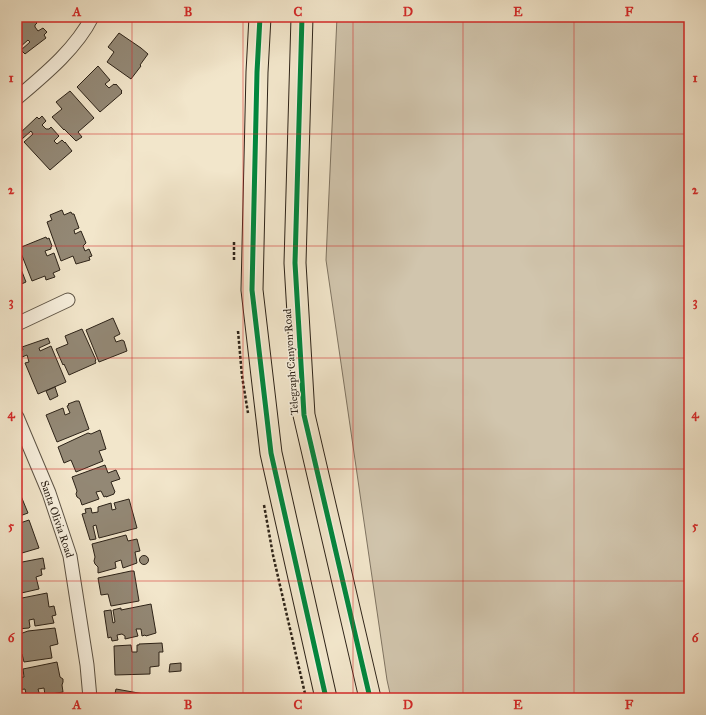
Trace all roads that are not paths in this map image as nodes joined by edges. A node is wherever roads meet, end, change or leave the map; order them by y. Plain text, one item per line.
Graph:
1 (92, 17) edge
2 (260, 17) edge
3 (302, 17) edge
4 (17, 98) edge
5 (68, 300) dead end
6 (17, 324) edge
7 (17, 417) edge
8 (90, 698) edge
9 (326, 698) edge
10 (370, 698) edge

1 - 4 street
2 - 9 main road
3 - 10 main road, Telegraph Canyon Road
5 - 6 street
7 - 8 street, Santa Olivia Road

